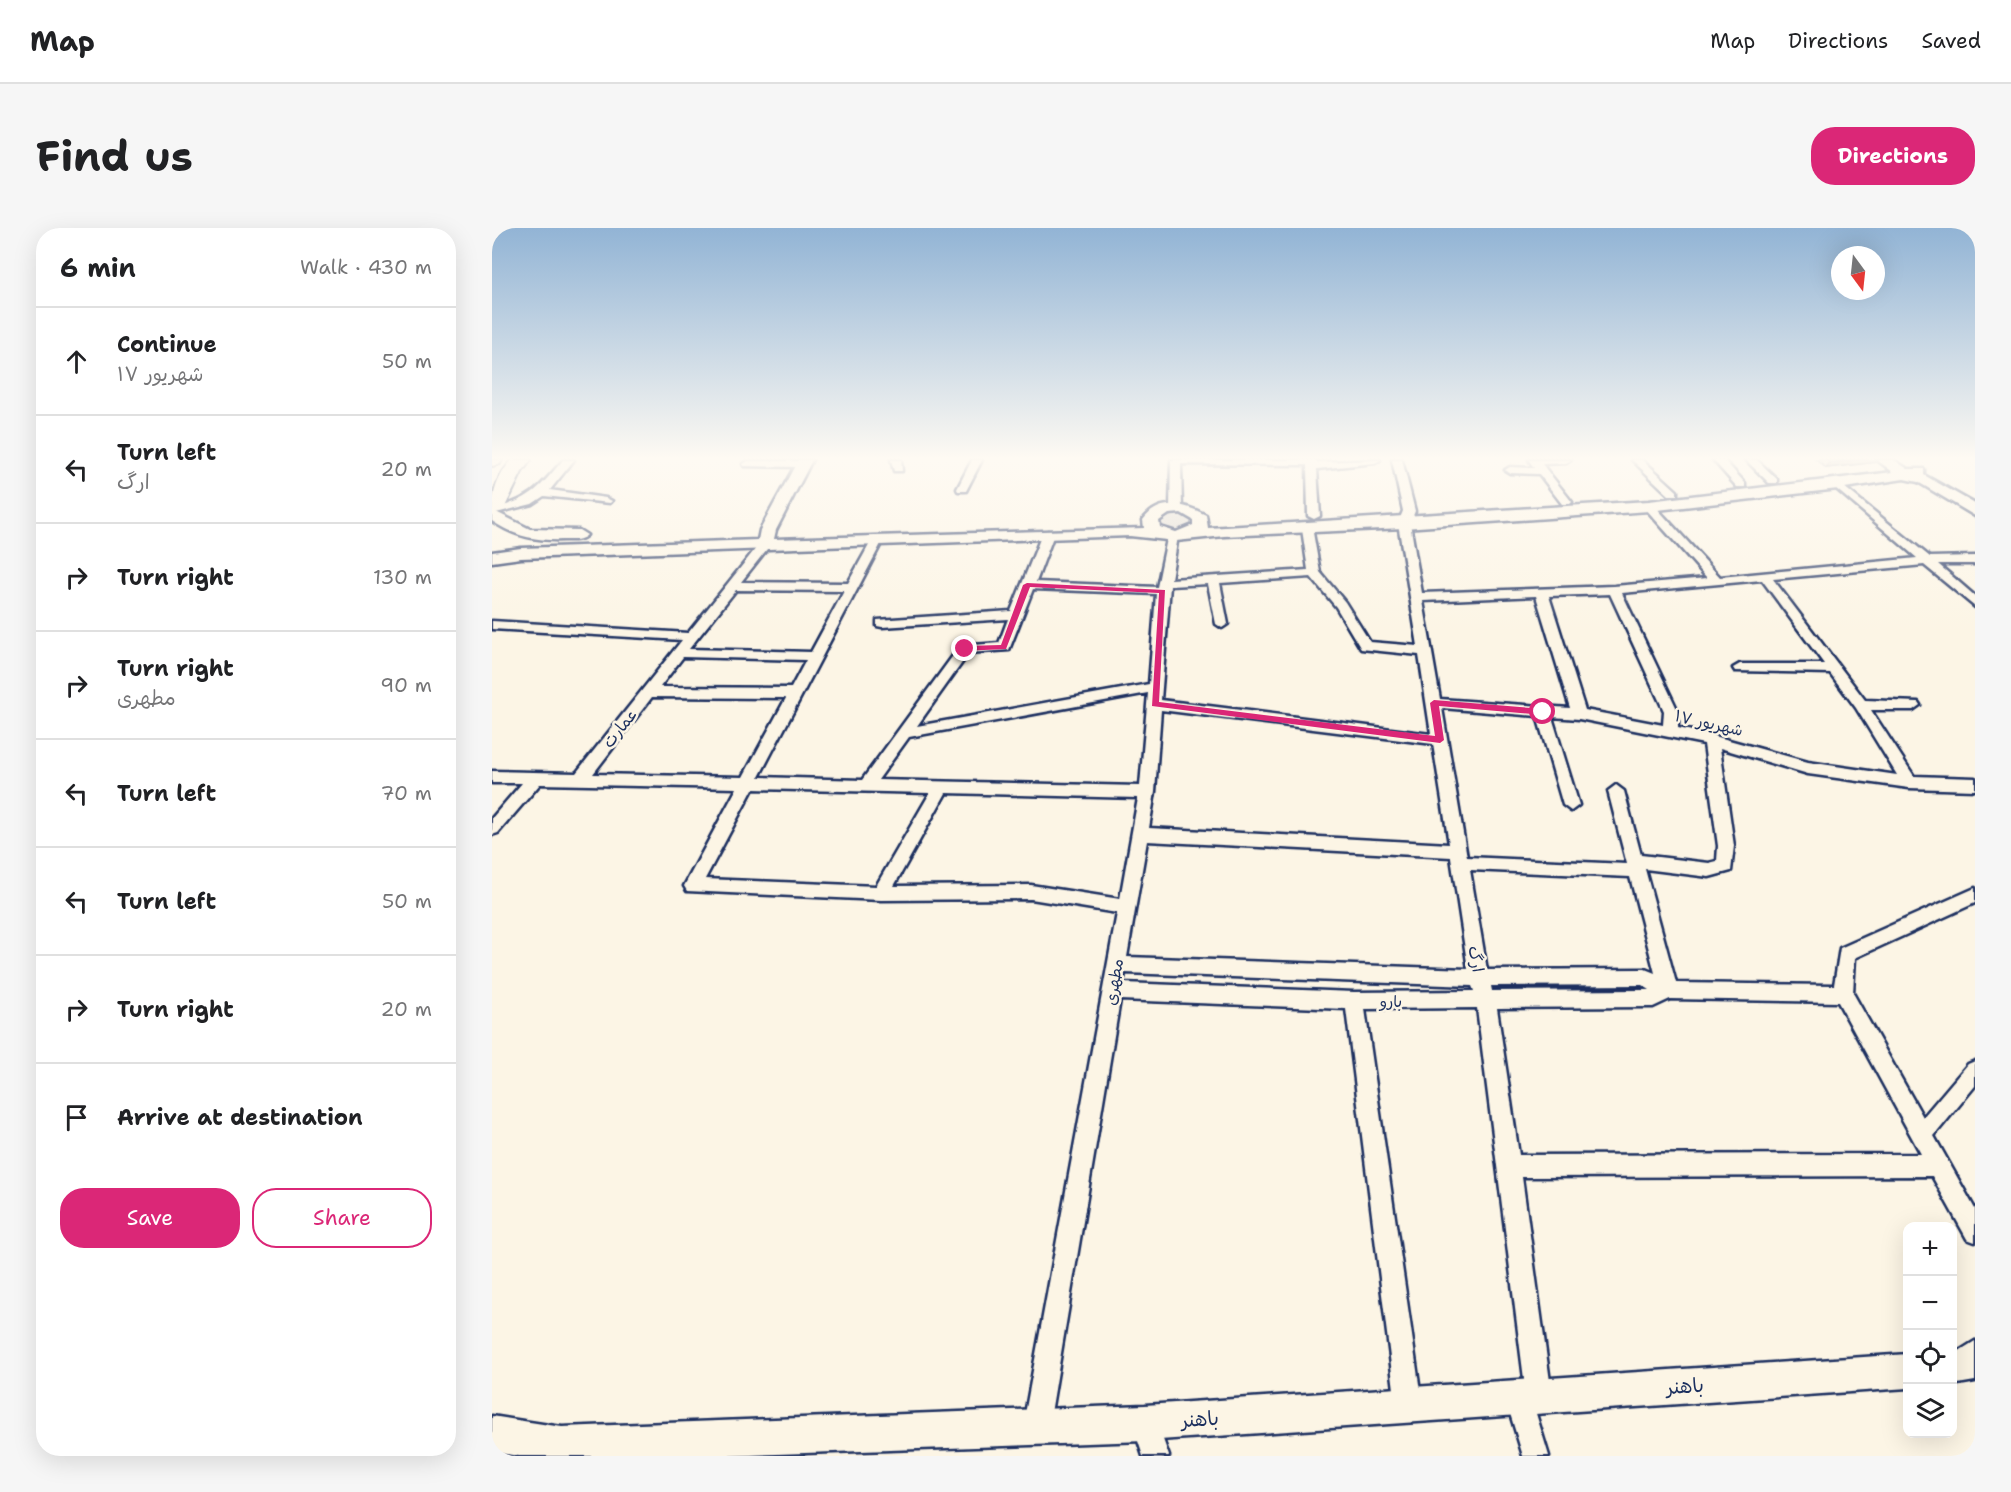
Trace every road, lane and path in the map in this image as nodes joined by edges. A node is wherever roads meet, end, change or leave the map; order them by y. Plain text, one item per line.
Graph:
1 (499, 517) edge
2 (776, 517) edge
3 (1154, 517) edge
4 (1311, 517) edge
5 (1401, 517) edge
6 (1407, 517) edge
7 (1659, 517) edge
8 (1876, 517) edge
9 (1201, 518) joint
10 (1151, 520) junction
11 (1311, 522) junction
12 (1048, 534) junction
13 (1173, 536) junction
14 (766, 537) junction
15 (877, 540) junction
16 (492, 557) edge
17 (1975, 560) edge
18 (1927, 561) junction
19 (1314, 573) junction
20 (1765, 576) junction
21 (1213, 578) junction
22 (1717, 580) junction
23 (1027, 585) junction
24 (732, 586) junction
25 (852, 587) junction
26 (1163, 587) junction
27 (1614, 590) junction
28 (1542, 594) junction
29 (1416, 597) junction
30 (1975, 603) edge
31 (1016, 615) junction
32 (882, 623) dead end
33 (1222, 624) dead end
34 (492, 625) edge
35 (692, 637) junction
36 (1425, 651) junction
37 (679, 653) junction
38 (815, 656) junction
39 (1740, 668) dead end
40 (1834, 669) junction
41 (649, 692) junction
42 (795, 693) junction
43 (1155, 695) junction
44 (1434, 703) junction
45 (1861, 705) junction
46 (1913, 705) dead end
47 (1543, 712) junction
48 (1579, 714) junction
49 (1670, 732) junction
50 (905, 733) junction
51 (1440, 740) junction
52 (1711, 740) junction
53 (492, 777) edge
54 (536, 779) junction
55 (579, 780) junction
56 (1910, 782) junction
57 (748, 783) junction
58 (867, 783) junction
59 (1975, 784) edge
60 (942, 786) junction
61 (1616, 791) dead end
62 (1147, 792) junction
63 (1571, 805) dead end
64 (492, 830) edge
65 (1140, 834) junction
66 (1460, 857) junction
67 (1636, 866) junction
68 (881, 893) junction
69 (1975, 895) edge
70 (1127, 907) junction
71 (1116, 965) junction
72 (1479, 978) junction
73 (1113, 991) junction
74 (1669, 991) junction
75 (1843, 994) junction
76 (1354, 1001) junction
77 (1486, 1001) junction
78 (1975, 1071) edge
79 (1920, 1136) junction
80 (1937, 1165) junction
81 (1510, 1166) junction
82 (1975, 1231) edge
83 (1903, 1371) edge
84 (1529, 1397) junction
85 (1409, 1405) junction
86 (1145, 1423) junction
87 (1036, 1425) junction
88 (492, 1434) edge
89 (1156, 1456) edge
90 (1536, 1456) edge

1 - 14 street
2 - 14 street
3 - 10 street
4 - 11 street
5 - 11 street
6 - 29 street, ارگ
7 - 22 street
8 - 18 street
9 - 11 street
9 - 13 street
10 - 13 street
10 - 14 street
11 - 13 street
11 - 19 street
12 - 13 street
12 - 15 street
12 - 23 street
13 - 26 street, مطهری
14 - 15 street
14 - 16 street
14 - 24 street, عمارت
15 - 25 street
17 - 18 street
18 - 20 street
18 - 30 street
19 - 21 street
19 - 36 street
20 - 22 street
20 - 40 street
21 - 26 street
21 - 33 street
22 - 27 street
23 - 26 street
23 - 31 street
24 - 25 street
24 - 35 street, عمارت
25 - 38 street
26 - 43 street, مطهری
27 - 28 street
27 - 49 street
28 - 29 street
28 - 48 street
29 - 36 street, ارگ
31 - 32 street
31 - 50 street
34 - 35 street
35 - 37 street, عمارت
36 - 44 street, ارگ
37 - 38 street
37 - 41 street, عمارت
38 - 42 street
39 - 40 street
40 - 45 street
41 - 42 street
41 - 55 street, عمارت
42 - 57 street
43 - 50 street
43 - 51 street
43 - 62 street, مطهری
44 - 47 street, ۱۷ شهریور
44 - 51 street, ارگ
45 - 46 street
45 - 56 street
47 - 48 street, ۱۷ شهریور
47 - 63 street
48 - 49 street, ۱۷ شهریور
49 - 52 street, ۱۷ شهریور
50 - 58 street
51 - 66 street, ارگ
52 - 56 street, ۱۷ شهریور
52 - 67 street
53 - 54 street
54 - 55 street
54 - 64 street
55 - 57 street
56 - 59 street, ۱۷ شهریور
57 - 58 street
57 - 68 street
58 - 60 street
60 - 62 street
60 - 68 street
61 - 67 street
62 - 65 street, مطهری
65 - 66 street
65 - 70 street, مطهری
66 - 67 street
66 - 72 street, ارگ
67 - 74 street
68 - 70 street
69 - 75 street
70 - 71 street, مطهری
71 - 72 street, بارو
71 - 73 street, مطهری
72 - 74 street, بارو
72 - 77 street, ارگ
73 - 76 street, بارو
73 - 87 street, مطهری
74 - 75 street, بارو
74 - 77 street, بارو
75 - 79 street
76 - 77 street, بارو
76 - 85 street
77 - 81 street, ارگ
78 - 79 street
79 - 80 street
80 - 81 street
80 - 82 street
81 - 84 street, ارگ
83 - 84 street, باهنر
84 - 85 street, باهنر
84 - 90 street, ارگ
85 - 86 street, باهنر
86 - 87 street, باهنر
86 - 89 street
87 - 88 street, باهنر

